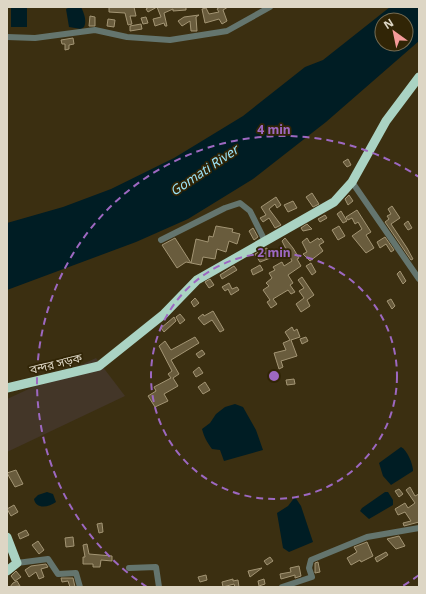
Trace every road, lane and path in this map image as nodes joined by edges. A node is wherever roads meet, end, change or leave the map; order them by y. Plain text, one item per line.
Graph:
1 (270, 7) edge
2 (7, 37) edge
3 (419, 77) edge
4 (352, 182) junction
5 (161, 240) dead end
6 (265, 241) junction
7 (419, 278) edge
8 (7, 388) edge
9 (419, 528) edge
10 (7, 537) edge
11 (17, 563) junction
12 (129, 568) dead end
13 (7, 570) edge
14 (80, 587) edge
15 (159, 587) edge
16 (282, 587) edge

1 - 2 street
3 - 4 highway, বন্দর সড়ক
4 - 6 highway, বন্দর সড়ক
4 - 7 street
5 - 6 street
6 - 8 highway, বন্দর সড়ক
9 - 16 street
10 - 11 highway
11 - 13 highway
11 - 14 street
12 - 15 street

